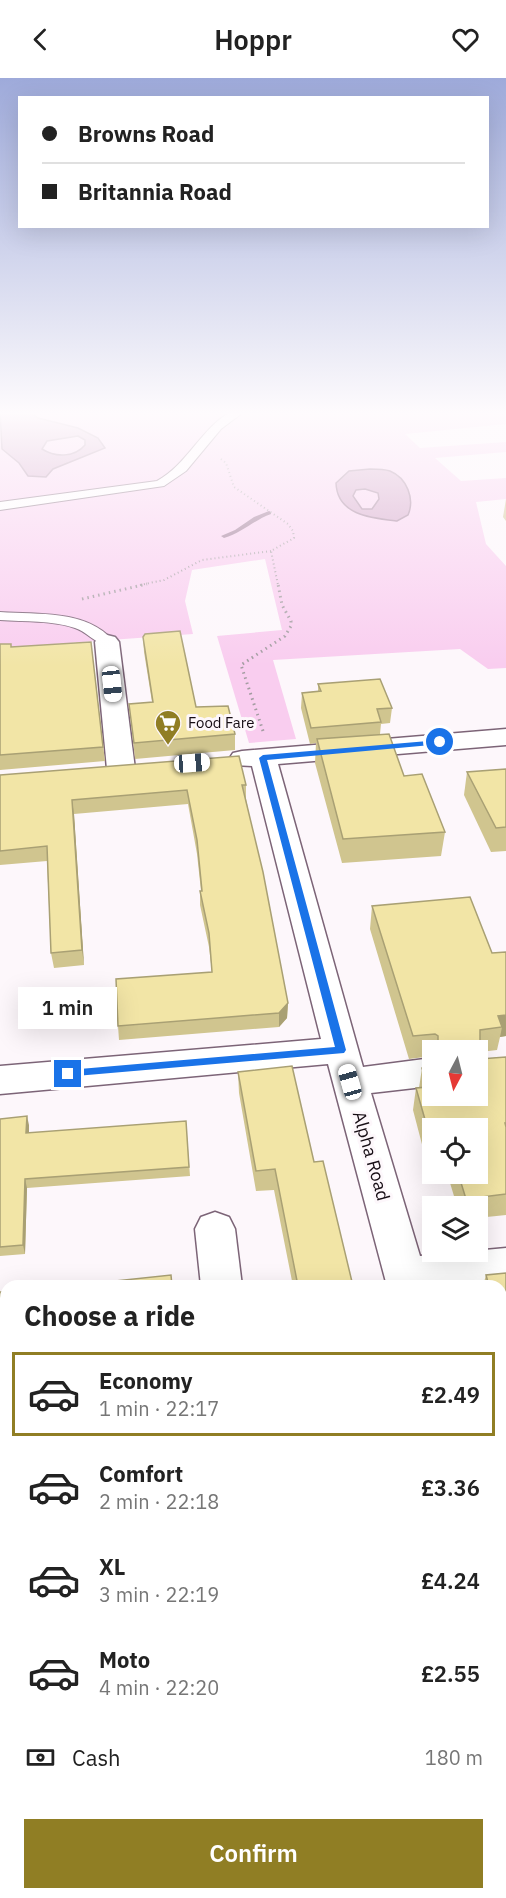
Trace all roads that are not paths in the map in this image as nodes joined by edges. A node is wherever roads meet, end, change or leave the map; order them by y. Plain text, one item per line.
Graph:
1 (73, 496) edge
2 (0, 506) edge
3 (0, 616) edge
4 (107, 642) joint
5 (506, 737) edge
6 (263, 758) junction
7 (216, 762) edge
8 (122, 769) edge
9 (345, 1066) junction
10 (422, 1071) edge
11 (0, 1080) edge
12 (215, 1229) dead end
13 (506, 1266) edge
14 (221, 1280) edge
15 (407, 1280) edge

1 - 2 lane
3 - 4 lane
4 - 8 street
5 - 6 street
6 - 7 street
6 - 9 street, Alpha Road
9 - 10 street
9 - 11 street
9 - 15 street, Alpha Road
12 - 14 street
13 - 15 street, Alpha Road

